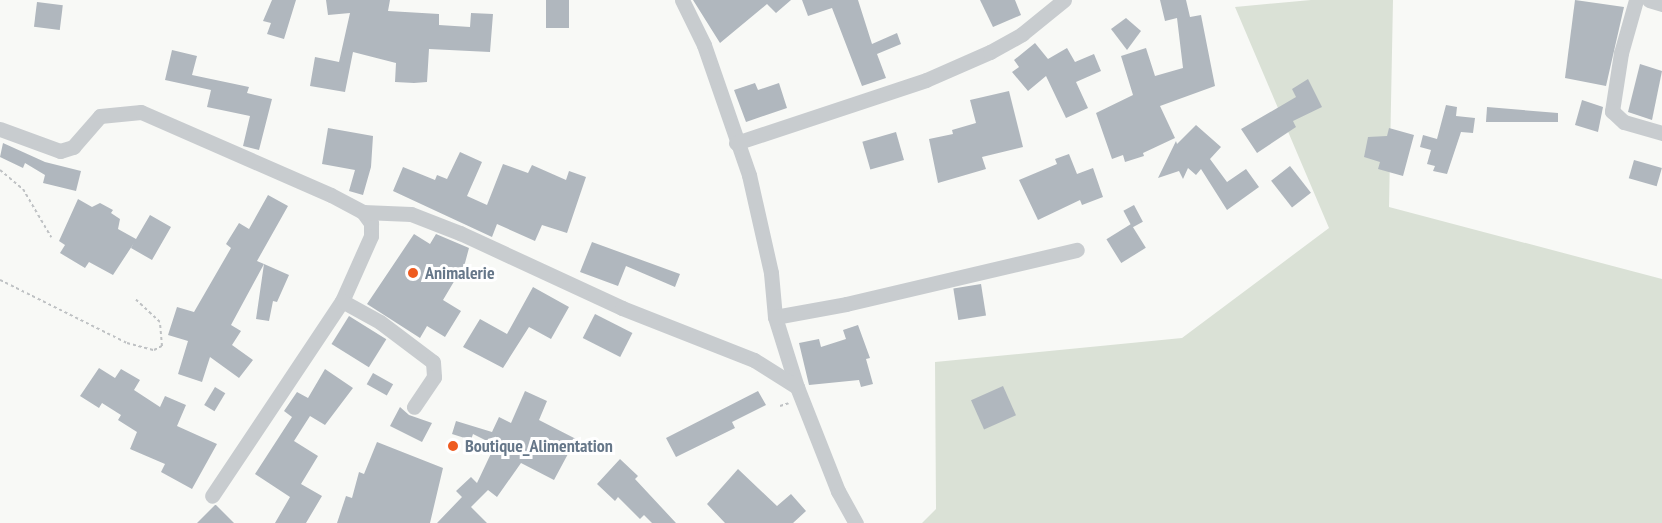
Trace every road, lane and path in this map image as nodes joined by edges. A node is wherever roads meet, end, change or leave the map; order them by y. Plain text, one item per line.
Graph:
1 (682, 0) edge
2 (1064, 0) edge
3 (1636, 0) edge
4 (1649, 0) edge
5 (1662, 4) edge
6 (0, 129) edge
7 (1662, 133) edge
8 (736, 142) junction
9 (0, 170) edge
10 (363, 212) junction
11 (51, 237) dead end
12 (1077, 250) dead end
13 (0, 280) edge
14 (136, 300) dead end
15 (342, 301) junction
16 (775, 316) junction
17 (797, 387) junction
18 (414, 407) dead end
19 (212, 496) dead end
20 (856, 523) edge

1 - 8 street
2 - 8 street
3 - 7 street
4 - 5 street
6 - 10 street
8 - 16 street
9 - 11 path
10 - 15 street
10 - 17 street
12 - 16 street
13 - 14 path
15 - 18 street
15 - 19 street
16 - 17 street
17 - 20 street

